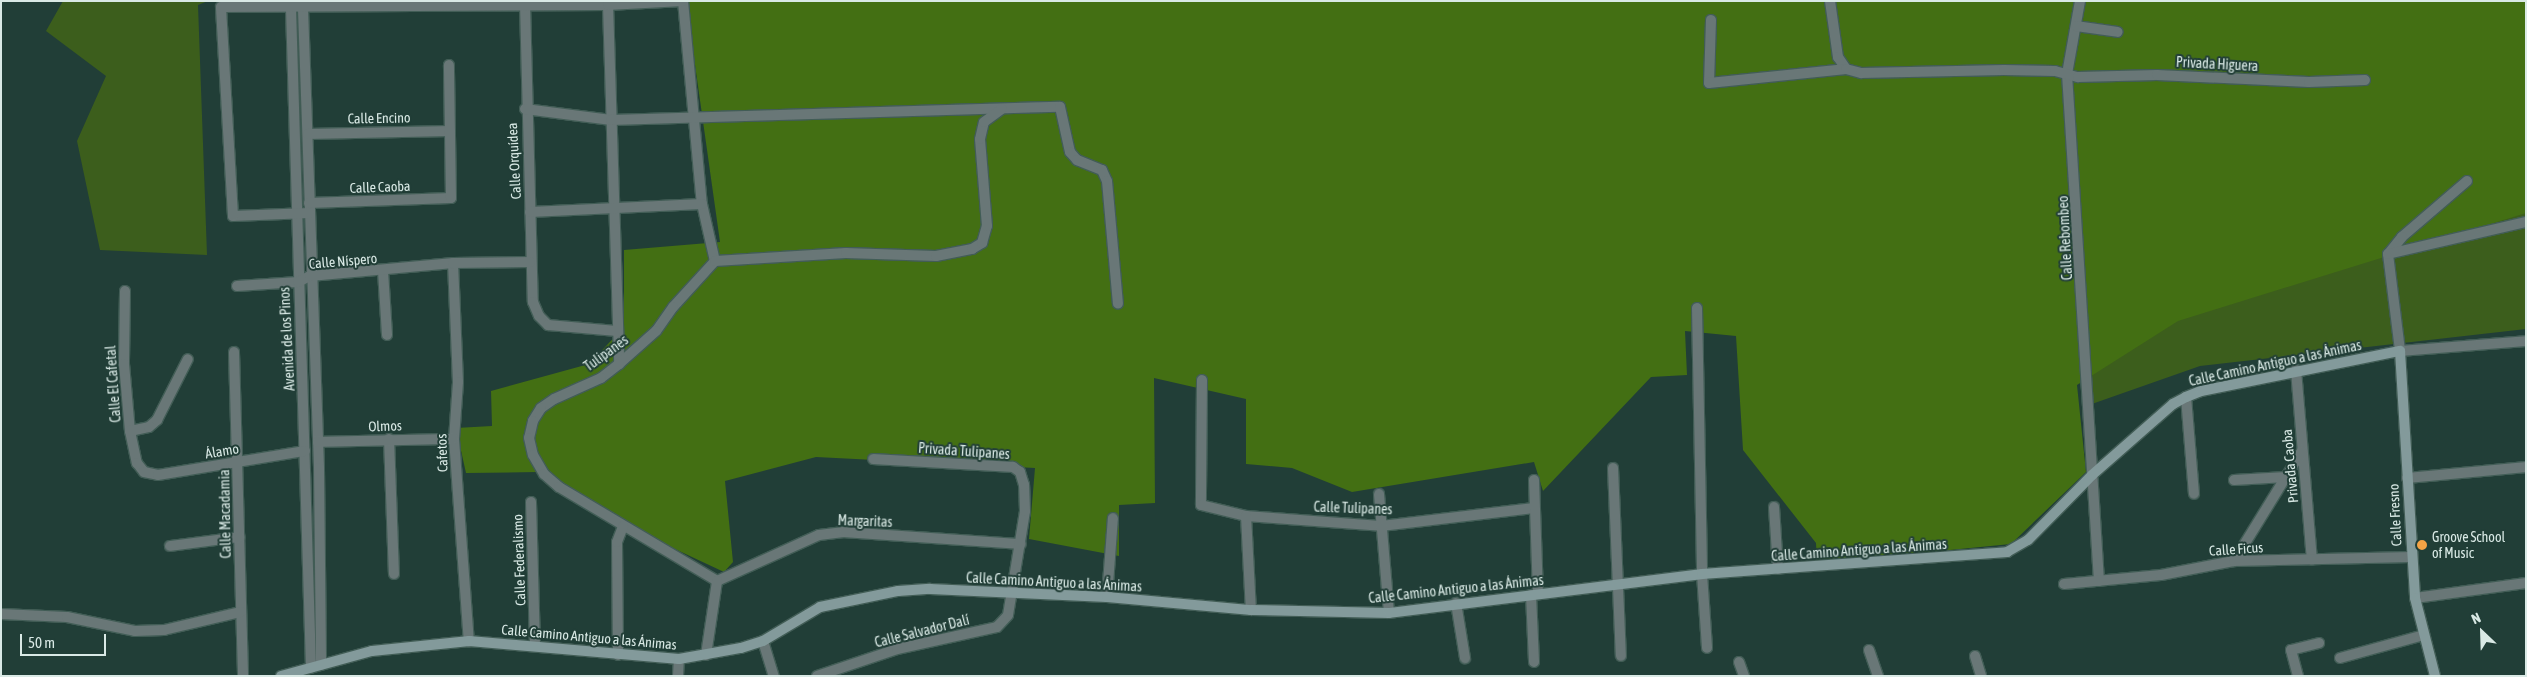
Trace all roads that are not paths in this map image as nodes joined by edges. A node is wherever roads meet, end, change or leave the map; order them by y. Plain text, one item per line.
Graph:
1 (683, 1) edge
2 (1830, 1) edge
3 (2080, 1) edge
4 (374, 4) edge
5 (443, 4) edge
6 (524, 4) junction
7 (608, 5) junction
8 (303, 8) junction
9 (291, 9) junction
10 (1711, 20) dead end
11 (2076, 26) junction
12 (2118, 32) dead end
13 (448, 65) dead end
14 (1846, 69) junction
15 (2067, 74) junction
16 (2365, 80) dead end
17 (525, 109) junction
18 (1002, 109) junction
19 (693, 119) junction
20 (611, 120) junction
21 (450, 131) junction
22 (308, 134) junction
23 (2467, 181) dead end
24 (702, 204) junction
25 (614, 207) junction
26 (309, 208) junction
27 (530, 212) junction
28 (297, 213) junction
29 (2526, 222) edge
30 (2388, 254) junction
31 (530, 262) junction
32 (715, 262) junction
33 (453, 264) junction
34 (383, 272) junction
35 (310, 276) junction
36 (298, 282) junction
37 (237, 286) dead end
38 (125, 291) dead end
39 (1118, 304) dead end
40 (1697, 308) dead end
41 (617, 331) junction
42 (387, 335) dead end
43 (2526, 341) edge
44 (2400, 351) junction
45 (234, 352) dead end
46 (188, 359) dead end
47 (619, 364) junction
48 (2296, 370) junction
49 (315, 375) junction
50 (302, 376) junction
51 (1202, 380) dead end
52 (2186, 397) junction
53 (130, 431) junction
54 (389, 439) junction
55 (454, 439) junction
56 (318, 442) junction
57 (305, 451) junction
58 (2302, 451) junction
59 (873, 459) dead end
60 (237, 462) junction
61 (2526, 467) edge
62 (306, 468) junction
63 (319, 468) junction
64 (1612, 468) dead end
65 (144, 472) joint
66 (2092, 475) junction
67 (2286, 477) junction
68 (2407, 478) junction
69 (1534, 480) dead end
70 (2234, 480) dead end
71 (1379, 494) dead end
72 (2194, 494) dead end
73 (531, 502) dead end
74 (1774, 507) dead end
75 (1534, 508) junction
76 (1246, 516) junction
77 (1113, 518) dead end
78 (623, 526) junction
79 (1381, 526) junction
80 (239, 537) junction
81 (1021, 544) junction
82 (170, 546) dead end
83 (2410, 557) junction
84 (2312, 559) junction
85 (2234, 561) junction
86 (1778, 569) junction
87 (394, 574) dead end
88 (1702, 574) junction
89 (717, 581) junction
90 (2098, 581) junction
91 (2526, 583) edge
92 (2064, 584) dead end
93 (1618, 586) junction
94 (1012, 593) junction
95 (1535, 594) junction
96 (1107, 597) junction
97 (2415, 598) junction
98 (1456, 603) junction
99 (1251, 610) junction
100 (241, 612) junction
101 (1389, 613) junction
102 (1, 614) edge
103 (2424, 635) junction
104 (469, 641) junction
105 (763, 641) junction
106 (2319, 643) dead end
107 (535, 646) junction
108 (1707, 648) dead end
109 (1869, 650) dead end
110 (618, 655) junction
111 (706, 656) junction
112 (1621, 656) dead end
113 (1975, 656) dead end
114 (1465, 658) dead end
115 (2340, 658) dead end
116 (679, 659) junction
117 (1534, 662) dead end
118 (1738, 662) dead end
119 (316, 667) junction
120 (243, 676) edge
121 (281, 676) edge
122 (678, 676) edge
123 (774, 676) edge
124 (817, 676) edge
125 (1744, 676) edge
126 (1878, 676) edge
127 (1981, 676) edge
128 (2298, 676) edge
129 (2435, 676) edge

1 - 7 street
1 - 19 street
2 - 14 street
3 - 11 street, Calle Rebombeo
4 - 5 street
4 - 8 street
5 - 6 street
6 - 7 street
6 - 17 street, Calle Orquídea
7 - 20 street
8 - 9 street
8 - 22 street, Avenida de los Pinos
9 - 28 street, Avenida de los Pinos
9 - 28 street, Calle Caoba
10 - 14 street, Privada Higuera
11 - 12 street
11 - 15 street, Calle Rebombeo
13 - 21 street
14 - 15 street, Privada Higuera
15 - 16 street, Privada Higuera
15 - 66 street, Calle Rebombeo
17 - 20 street
17 - 27 street, Calle Orquídea
18 - 19 street
18 - 32 street
18 - 39 street
19 - 20 street
19 - 24 street
20 - 25 street
21 - 22 street, Calle Encino
21 - 26 street, Calle Caoba
22 - 26 street, Avenida de los Pinos
23 - 30 street
24 - 25 street
24 - 32 street
25 - 27 street
25 - 41 street
26 - 28 street, Calle Caoba
26 - 35 street, Avenida de los Pinos
27 - 31 street, Calle Orquídea
28 - 36 street, Avenida de los Pinos
29 - 30 street
30 - 44 street
31 - 33 street, Calle Níspero
31 - 41 street, Calle Orquídea
32 - 47 street, Tulipanes
33 - 34 street, Calle Níspero
33 - 55 street, Cafetos
34 - 35 street, Calle Níspero
34 - 42 street
35 - 36 street, Calle Níspero
35 - 49 street, Avenida de los Pinos
36 - 37 street, Calle Níspero
36 - 50 street, Avenida de los Pinos
38 - 53 street, Calle El Cafetal
40 - 88 street
41 - 47 street
43 - 44 street, Calle Camino Antiguo a las Ánimas
44 - 48 street, Calle Camino Antiguo a las Ánimas
44 - 68 street, Calle Fresno
45 - 60 street, Calle Macadamia
46 - 53 street
47 - 78 street, Tulipanes
48 - 52 street, Calle Camino Antiguo a las Ánimas
48 - 58 street, Privada Caoba
49 - 50 street
49 - 56 street, Avenida de los Pinos
50 - 57 street, Avenida de los Pinos
51 - 76 street, Calle Tulipanes
52 - 66 street, Calle Camino Antiguo a las Ánimas
52 - 72 street
53 - 65 street, Calle El Cafetal
54 - 55 street, Olmos
54 - 56 street, Olmos
54 - 87 street
55 - 104 street, Cafetos
56 - 63 street, Avenida de los Pinos
57 - 60 street, Álamo
57 - 62 street, Avenida de los Pinos
58 - 67 street
58 - 84 street, Privada Caoba
59 - 81 street, Privada Tulipanes
60 - 65 street, Álamo
60 - 80 street, Calle Macadamia
61 - 68 street
62 - 63 street
62 - 119 street, Avenida de los Pinos
63 - 119 street, Avenida de los Pinos
64 - 93 street
66 - 86 street, Calle Camino Antiguo a las Ánimas
66 - 90 street, Calle Rebombeo
67 - 70 street
67 - 85 street
68 - 83 street, Calle Fresno
69 - 75 street
71 - 79 street
73 - 107 street, Calle Federalismo
74 - 86 street
75 - 79 street, Calle Tulipanes
75 - 95 street
76 - 79 street, Calle Tulipanes
76 - 99 street
77 - 96 street
78 - 89 street, Tulipanes
78 - 110 street
79 - 101 street
80 - 82 street
80 - 100 street, Calle Macadamia
81 - 89 street, Margaritas
81 - 94 street, Privada Tulipanes
83 - 84 street, Calle Ficus
83 - 97 street, Calle Fresno
84 - 85 street, Calle Ficus
85 - 90 street, Calle Ficus
86 - 88 street, Calle Camino Antiguo a las Ánimas
88 - 93 street, Calle Camino Antiguo a las Ánimas
88 - 108 street
89 - 111 street
90 - 92 street, Calle Ficus
91 - 97 street
93 - 95 street, Calle Camino Antiguo a las Ánimas
93 - 112 street
94 - 96 street, Calle Camino Antiguo a las Ánimas
94 - 105 street, Calle Camino Antiguo a las Ánimas
94 - 124 street, Calle Salvador Dalí
95 - 98 street, Calle Camino Antiguo a las Ánimas
95 - 117 street
96 - 99 street, Calle Camino Antiguo a las Ánimas
97 - 103 street, Calle Fresno
98 - 101 street, Calle Camino Antiguo a las Ánimas
98 - 114 street
99 - 101 street, Calle Camino Antiguo a las Ánimas
100 - 102 street
100 - 120 street, Calle Macadamia
103 - 115 street
103 - 129 street, Calle Fresno
104 - 107 street, Calle Camino Antiguo a las Ánimas
104 - 119 street, Calle Camino Antiguo a las Ánimas
105 - 111 street, Calle Camino Antiguo a las Ánimas
105 - 123 street
106 - 128 street
107 - 110 street, Calle Camino Antiguo a las Ánimas
109 - 126 street
110 - 116 street, Calle Camino Antiguo a las Ánimas
111 - 116 street, Calle Camino Antiguo a las Ánimas
113 - 127 street
116 - 122 street
118 - 125 street
119 - 121 street, Calle Camino Antiguo a las Ánimas

